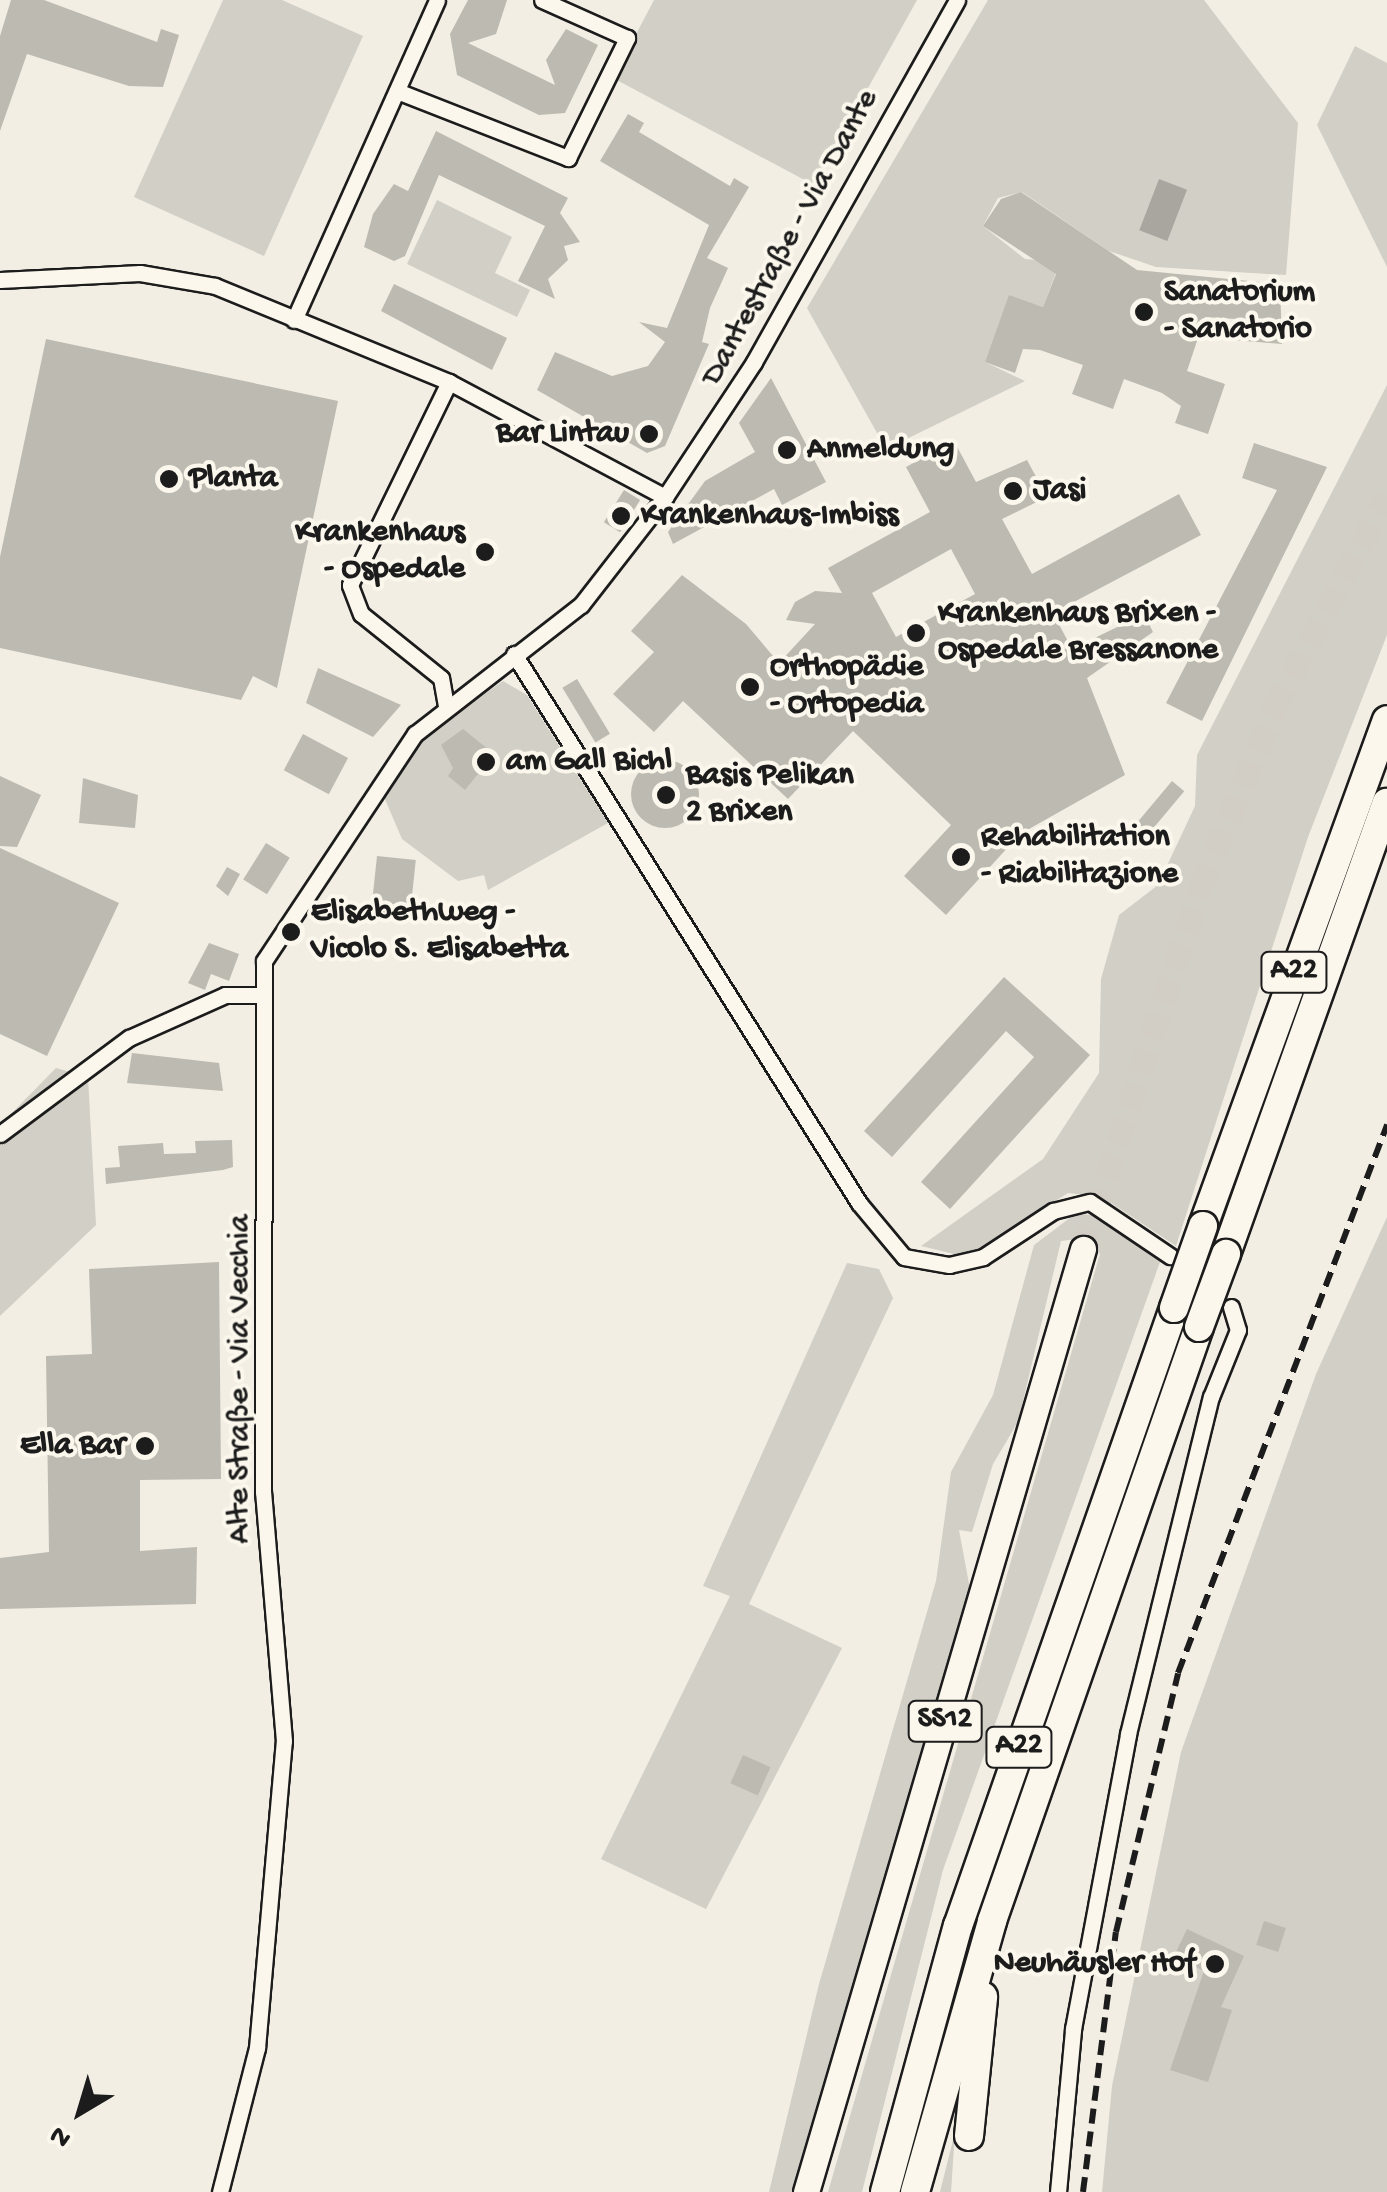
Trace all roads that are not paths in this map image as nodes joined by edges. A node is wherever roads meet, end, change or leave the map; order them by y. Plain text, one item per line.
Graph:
1 (437, 0) edge
2 (542, 0) edge
3 (957, 0) edge
4 (397, 91) junction
5 (0, 280) edge
6 (294, 320) junction
7 (449, 382) junction
8 (665, 497) junction
9 (514, 654) junction
10 (446, 706) junction
11 (1387, 720) edge
12 (1387, 803) edge
13 (258, 995) junction
14 (0, 1134) edge
15 (1083, 1250) tunnel mouth
16 (1170, 1256) dead end
17 (1231, 1308) dead end
18 (992, 1920) junction
19 (970, 2136) dead end
20 (220, 2192) edge
21 (806, 2192) edge
22 (885, 2192) edge
23 (915, 2192) edge
24 (1058, 2192) edge

1 - 4 street
2 - 4 street
3 - 8 street, Dantestraße - Via Dante
4 - 6 street
5 - 6 street
6 - 7 street
7 - 8 street
7 - 10 street
8 - 9 street, Dantestraße - Via Dante
9 - 10 street, Alte Straße - Via Vecchia
9 - 16 street
10 - 13 street, Alte Straße - Via Vecchia
11 - 22 highway, A22, bridge
12 - 18 highway, A22, bridge
13 - 14 street
13 - 20 street, Alte Straße - Via Vecchia
15 - 21 main road, SS12
17 - 24 street
18 - 19 highway
18 - 23 highway, A22

